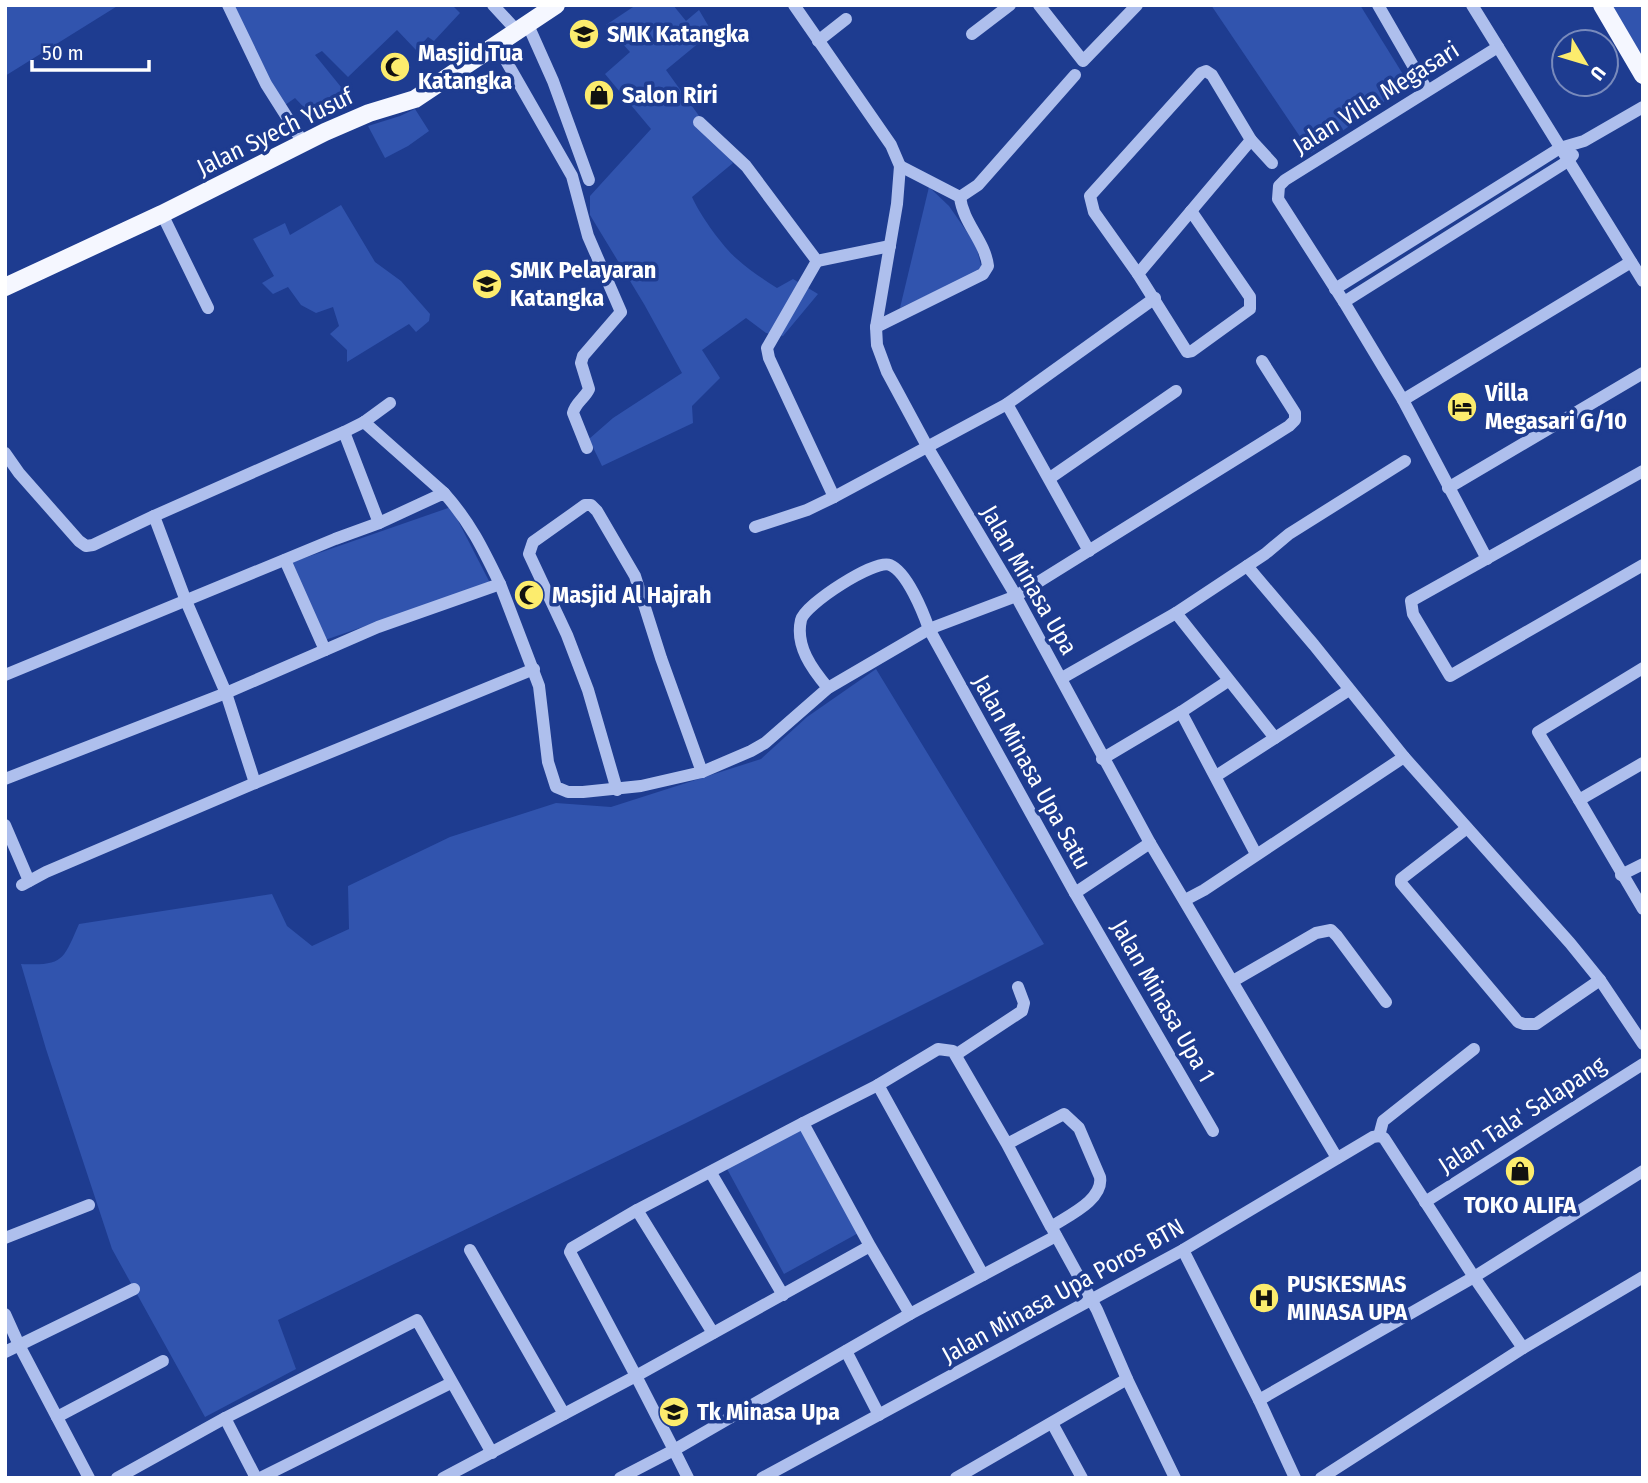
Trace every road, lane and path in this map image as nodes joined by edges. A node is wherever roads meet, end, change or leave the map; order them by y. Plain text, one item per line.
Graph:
1 (228, 5) edge
2 (493, 5) edge
3 (556, 5) edge
4 (794, 5) edge
5 (1010, 5) edge
6 (1039, 5) edge
7 (1137, 5) edge
8 (1378, 5) edge
9 (1472, 5) edge
10 (1602, 5) edge
11 (846, 19) dead end
12 (523, 28) junction
13 (972, 34) dead end
14 (818, 41) junction
15 (498, 45) junction
16 (1498, 47) junction
17 (1075, 75) dead end
18 (1643, 75) edge
19 (1427, 90) junction
20 (1643, 107) edge
21 (699, 122) dead end
22 (1251, 140) junction
23 (1584, 141) junction
24 (304, 144) junction
25 (1560, 148) junction
26 (1568, 161) junction
27 (1272, 163) dead end
28 (900, 166) junction
29 (589, 180) dead end
30 (960, 197) junction
31 (1191, 211) junction
32 (162, 214) junction
33 (890, 246) junction
34 (817, 261) junction
35 (1631, 262) junction
36 (1138, 274) junction
37 (1643, 281) edge
38 (5, 287) edge
39 (1335, 289) junction
40 (1154, 298) junction
41 (1344, 302) junction
42 (208, 308) dead end
43 (876, 327) junction
44 (1262, 361) dead end
45 (1643, 373) edge
46 (1176, 391) dead end
47 (1402, 400) junction
48 (390, 403) dead end
49 (1007, 404) junction
50 (364, 422) junction
51 (344, 432) junction
52 (928, 447) junction
53 (587, 448) dead end
54 (5, 453) edge
55 (1405, 461) dead end
56 (1643, 471) edge
57 (1050, 478) junction
58 (1448, 488) junction
59 (444, 493) junction
60 (834, 497) junction
61 (154, 516) junction
62 (379, 523) junction
63 (755, 527) dead end
64 (1089, 551) junction
65 (1487, 559) junction
66 (285, 560) junction
67 (1643, 565) edge
68 (1247, 566) junction
69 (500, 584) junction
70 (1016, 596) junction
71 (186, 601) junction
72 (1176, 613) junction
73 (929, 629) junction
74 (325, 650) junction
75 (1643, 668) edge
76 (534, 669) junction
77 (5, 675) edge
78 (1062, 678) junction
79 (1228, 681) junction
80 (828, 688) junction
81 (1349, 690) junction
82 (226, 693) junction
83 (1181, 712) junction
84 (1275, 738) junction
85 (1404, 757) junction
86 (1102, 759) junction
87 (1643, 763) edge
88 (702, 772) junction
89 (1216, 776) junction
90 (5, 779) edge
91 (255, 782) junction
92 (617, 789) junction
93 (1579, 800) junction
94 (5, 825) edge
95 (1467, 828) junction
96 (1150, 843) junction
97 (1256, 854) junction
98 (1643, 863) edge
99 (1621, 875) junction
100 (1074, 893) junction
101 (1185, 900) junction
102 (1643, 909) edge
103 (1600, 980) junction
104 (1233, 981) junction
105 (1018, 987) dead end
106 (1386, 1002) dead end
107 (1643, 1044) edge
108 (1474, 1049) dead end
109 (957, 1054) junction
110 (1643, 1064) edge
111 (878, 1085) junction
112 (803, 1123) junction
113 (1213, 1131) dead end
114 (1379, 1136) junction
115 (1007, 1144) junction
116 (1337, 1158) junction
117 (1643, 1171) edge
118 (711, 1172) junction
119 (1425, 1202) junction
120 (89, 1205) dead end
121 (637, 1210) junction
122 (1054, 1231) junction
123 (5, 1238) edge
124 (870, 1246) junction
125 (470, 1250) dead end
126 (1183, 1250) junction
127 (983, 1275) junction
128 (1643, 1277) edge
129 (1474, 1278) junction
130 (134, 1289) dead end
131 (783, 1295) junction
132 (1092, 1300) junction
133 (5, 1314) edge
134 (910, 1314) junction
135 (713, 1333) junction
136 (19, 1345) junction
137 (1524, 1348) junction
138 (846, 1351) junction
139 (5, 1352) edge
140 (163, 1362) dead end
141 (636, 1376) junction
142 (1127, 1379) junction
143 (450, 1383) junction
144 (1259, 1400) junction
145 (564, 1414) junction
146 (879, 1415) junction
147 (57, 1417) junction
148 (225, 1418) junction
149 (1052, 1423) junction
150 (674, 1450) junction
151 (492, 1453) junction
152 (768, 1476) edge
153 (89, 1478) edge
154 (117, 1478) edge
155 (258, 1478) edge
156 (443, 1478) edge
157 (620, 1478) edge
158 (688, 1478) edge
159 (956, 1478) edge
160 (1082, 1478) edge
161 (1175, 1478) edge
162 (1295, 1478) edge
163 (1321, 1478) edge

1 - 24 street
2 - 12 street
3 - 12 main road, Jalan Syech Yusuf
4 - 14 street
5 - 13 street
6 - 7 street
8 - 19 street
9 - 16 street
10 - 18 main road
11 - 14 street
12 - 15 main road, Jalan Syech Yusuf
12 - 29 street
14 - 28 street
15 - 24 main road, Jalan Syech Yusuf
15 - 53 street
16 - 19 street, Jalan Villa Megasari
16 - 25 street, Jalan Villa Megasari
17 - 30 street
19 - 39 street, Jalan Villa Megasari
20 - 23 street
21 - 34 street
22 - 27 street
22 - 31 street
22 - 36 street
23 - 25 street
23 - 26 street
24 - 32 main road, Jalan Syech Yusuf
25 - 26 street, Jalan Villa Megasari
25 - 39 street
26 - 35 street, Jalan Villa Megasari
26 - 41 street
28 - 30 street
28 - 33 street, Jalan Minasa Upa
30 - 43 street
31 - 36 street
31 - 40 street
32 - 38 main road, Jalan Syech Yusuf
32 - 42 street
33 - 34 street
33 - 43 street, Jalan Minasa Upa
34 - 60 street
35 - 37 street, Jalan Villa Megasari
35 - 47 street
36 - 40 street
39 - 41 street, Jalan Villa Megasari
40 - 49 street
41 - 47 street, Jalan Villa Megasari
43 - 52 street, Jalan Minasa Upa
44 - 64 street
45 - 58 street
46 - 57 street
47 - 58 street, Jalan Villa Megasari
48 - 50 street
49 - 52 street
49 - 57 street
50 - 51 street
50 - 59 street
51 - 61 street
51 - 62 street
52 - 60 street
52 - 70 street, Jalan Minasa Upa
54 - 61 street
55 - 68 street
56 - 65 street
57 - 64 street
58 - 65 street, Jalan Villa Megasari
59 - 62 street
59 - 69 street
60 - 63 street
61 - 71 street
62 - 66 street
64 - 70 street
65 - 67 street
66 - 71 street
66 - 74 street
68 - 72 street
68 - 81 street
69 - 74 street
69 - 76 street
70 - 73 street
70 - 78 street, Jalan Minasa Upa
71 - 77 street
71 - 82 street
72 - 78 street
72 - 79 street
73 - 80 street
73 - 80 street, Jalan Minasa Upa Satu
73 - 100 street, Jalan Minasa Upa Satu
74 - 82 street
75 - 93 street
76 - 91 street
76 - 92 street
78 - 86 street, Jalan Minasa Upa
79 - 83 street
79 - 84 street
80 - 88 street
81 - 84 street
81 - 85 street
82 - 90 street
82 - 91 street
83 - 86 street
83 - 89 street
84 - 89 street
85 - 95 street
85 - 97 street
86 - 96 street, Jalan Minasa Upa
87 - 93 street
88 - 92 street
88 - 92 street
89 - 97 street
91 - 94 street
93 - 99 street
95 - 103 street
95 - 103 street
96 - 100 street, Jalan Minasa Upa Satu
96 - 101 street, Jalan Minasa Upa
97 - 101 street
98 - 99 street
99 - 102 street
100 - 113 street, Jalan Minasa Upa 1
101 - 104 street, Jalan Minasa Upa
103 - 107 street
104 - 106 street
104 - 116 street, Jalan Minasa Upa
105 - 109 street
108 - 114 street
109 - 111 street
109 - 115 street
110 - 119 street, Jalan Tala' Salapang
111 - 112 street
111 - 127 street
112 - 118 street
112 - 124 street
114 - 116 street, Jalan Minasa Upa Poros BTN
114 - 119 street
115 - 122 street
115 - 122 street
116 - 126 street, Jalan Minasa Upa Poros BTN
117 - 129 street
118 - 121 street
118 - 131 street
119 - 129 street
120 - 123 street
121 - 135 street
121 - 141 street
122 - 127 street
122 - 132 street
124 - 131 street
124 - 134 street
125 - 145 street
126 - 132 street, Jalan Minasa Upa Poros BTN
126 - 144 street
127 - 134 street
128 - 137 street
129 - 137 street
129 - 144 street
130 - 136 street
131 - 135 street
132 - 142 street
132 - 146 street, Jalan Minasa Upa Poros BTN
133 - 136 street
134 - 138 street
135 - 141 street
136 - 139 street
136 - 147 street
137 - 163 street
138 - 146 street
138 - 150 street
140 - 147 street
141 - 145 street
141 - 150 street
142 - 149 street
142 - 161 street
143 - 148 street
143 - 151 street
143 - 155 street
144 - 162 street
145 - 151 street
146 - 152 street, Jalan Minasa Upa Poros BTN
147 - 153 street
148 - 154 street
148 - 155 street
149 - 159 street
149 - 160 street
150 - 157 street
150 - 158 street
151 - 156 street

